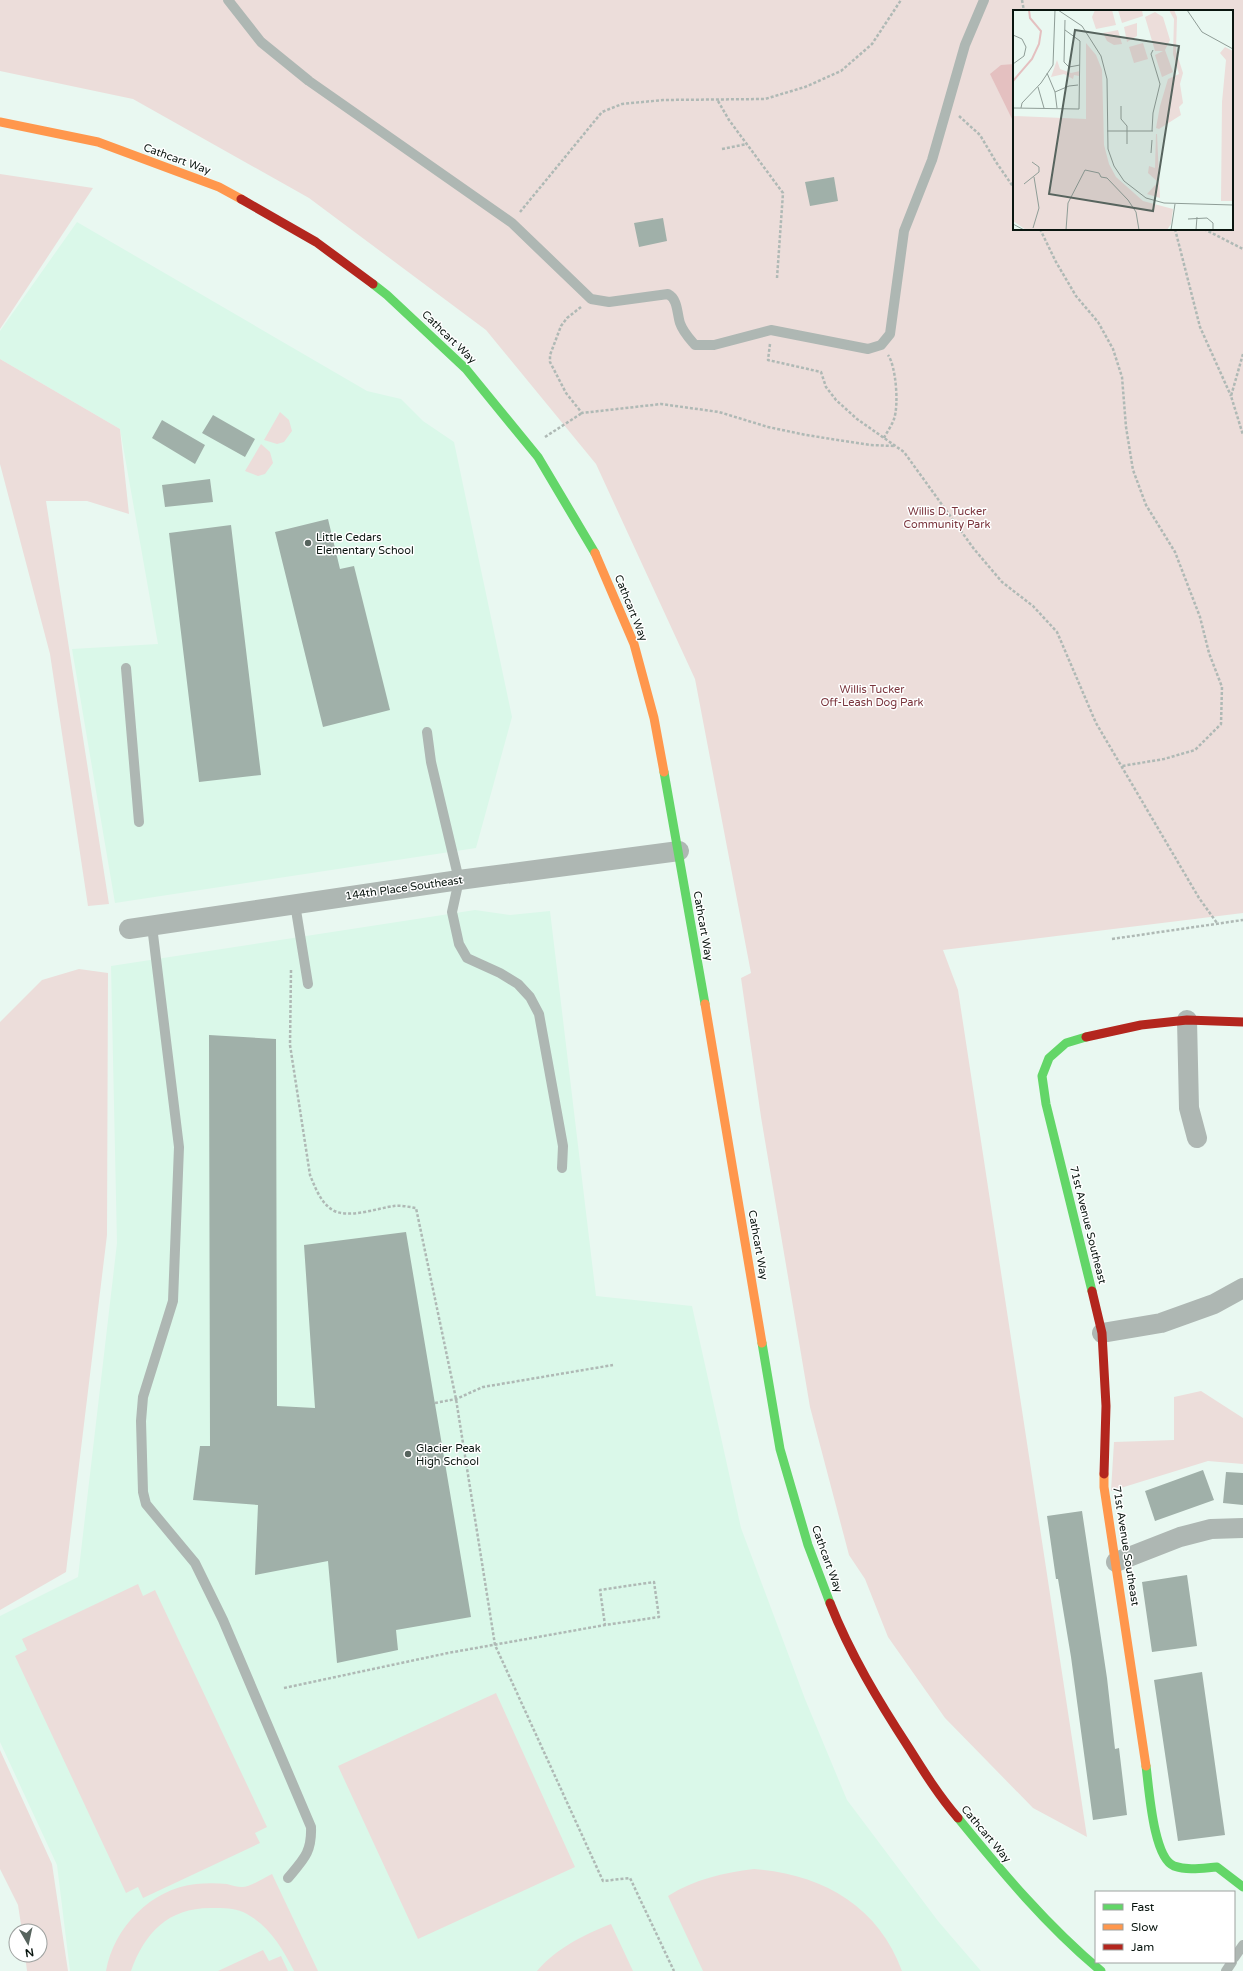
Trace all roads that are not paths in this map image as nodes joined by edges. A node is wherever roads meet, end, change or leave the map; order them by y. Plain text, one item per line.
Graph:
1 (228, 0) edge
2 (984, 0) edge
3 (0, 122) edge
4 (126, 668) dead end
5 (427, 732) dead end
6 (139, 822) dead end
7 (678, 851) junction
8 (459, 880) junction
9 (295, 904) junction
10 (152, 926) junction
11 (129, 929) dead end
12 (308, 984) dead end
13 (1187, 1020) junction
14 (1243, 1022) edge
15 (1197, 1138) dead end
16 (562, 1168) dead end
17 (1242, 1292) edge
18 (1102, 1333) junction
19 (1243, 1528) edge
20 (1116, 1562) junction
21 (288, 1878) dead end
22 (1243, 1887) edge
23 (1243, 1945) edge
24 (1235, 1957) edge
25 (1101, 1971) edge

1 - 2 lane
3 - 7 main road, Cathcart Way
4 - 6 lane
5 - 8 lane
7 - 8 street, 144th Place Southeast
7 - 25 main road, Cathcart Way
8 - 9 street, 144th Place Southeast
8 - 16 lane
9 - 10 street, 144th Place Southeast
9 - 12 lane
10 - 11 street, 144th Place Southeast
10 - 21 lane
13 - 14 main road
13 - 15 street
13 - 18 main road, 71st Avenue Southeast
17 - 18 street
18 - 20 main road, 71st Avenue Southeast
19 - 20 street
20 - 22 main road, 71st Avenue Southeast
23 - 24 lane

